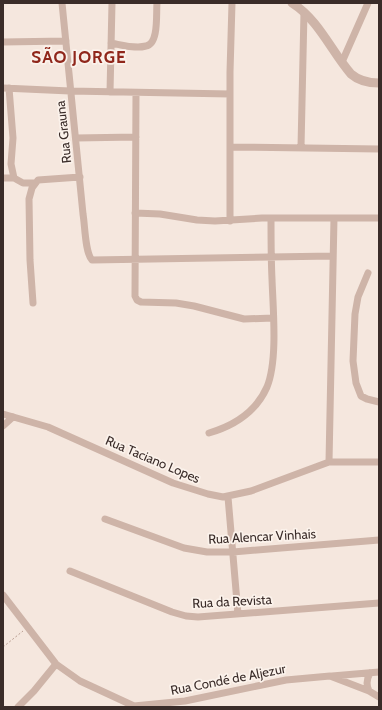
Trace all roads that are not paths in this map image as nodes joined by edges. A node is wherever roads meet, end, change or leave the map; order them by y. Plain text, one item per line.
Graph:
1 (62, 3) edge
2 (112, 3) edge
3 (157, 3) edge
4 (232, 3) edge
5 (293, 3) edge
6 (368, 3) edge
7 (304, 12) junction
8 (66, 41) junction
9 (3, 42) edge
10 (111, 43) junction
11 (342, 62) junction
12 (379, 83) edge
13 (6, 88) edge
14 (70, 91) junction
15 (110, 92) junction
16 (136, 93) junction
17 (230, 94) junction
18 (136, 137) junction
19 (76, 138) junction
20 (231, 147) junction
21 (301, 147) junction
22 (379, 148) edge
23 (80, 177) junction
24 (3, 178) edge
25 (14, 178) junction
26 (35, 183) junction
27 (135, 213) junction
28 (271, 218) junction
29 (334, 218) junction
30 (379, 218) edge
31 (230, 221) junction
32 (333, 256) junction
33 (271, 257) junction
34 (136, 259) junction
35 (368, 274) dead end
36 (33, 303) dead end
37 (273, 318) junction
38 (379, 402) edge
39 (3, 414) edge
40 (14, 417) junction
41 (3, 426) edge
42 (209, 433) dead end
43 (329, 462) junction
44 (379, 462) edge
45 (228, 497) junction
46 (105, 519) dead end
47 (379, 540) edge
48 (233, 552) junction
49 (70, 571) dead end
50 (3, 595) edge
51 (379, 603) edge
52 (238, 614) junction
53 (56, 664) junction
54 (379, 672) edge
55 (370, 673) junction
56 (330, 676) junction
57 (369, 691) junction
58 (379, 697) edge
59 (135, 706) edge
60 (18, 707) edge

1 - 8 street, Rua Grauna
2 - 10 street
3 - 10 street
4 - 17 street
5 - 7 street
6 - 11 street
7 - 11 street
7 - 21 street
8 - 9 street
8 - 14 street, Rua Grauna
10 - 15 street
11 - 12 street
13 - 14 street
13 - 25 street
14 - 15 street
14 - 19 street, Rua Grauna
15 - 16 street
16 - 17 street
16 - 18 street
17 - 20 street
18 - 19 street
18 - 27 street
19 - 23 street, Rua Grauna
20 - 21 street
20 - 31 street
21 - 22 street
23 - 26 street
23 - 34 street, Rua Grauna
24 - 25 street
25 - 26 street
26 - 36 street
27 - 31 street
27 - 34 street
28 - 29 street
28 - 31 street
28 - 33 street
29 - 30 street
29 - 32 street
32 - 33 street
32 - 43 street
33 - 34 street
33 - 37 street
34 - 37 street
35 - 38 street
37 - 42 street
39 - 40 street, Rua Taciano Lopes
40 - 41 street
40 - 45 street, Rua Taciano Lopes
43 - 44 street, Rua Taciano Lopes
43 - 45 street, Rua Taciano Lopes
45 - 48 street
46 - 48 street, Rua Alencar Vinhais
47 - 48 street, Rua Alencar Vinhais
48 - 52 street
49 - 52 street, Rua da Revista
50 - 53 street, Rua Condé de Aljezur
51 - 52 street, Rua da Revista
53 - 59 street, Rua Condé de Aljezur
53 - 60 street
54 - 55 street
55 - 56 street
55 - 57 street
56 - 57 street, Rua Condé de Aljezur
56 - 59 street, Rua Condé de Aljezur
57 - 58 street, Rua Condé de Aljezur

